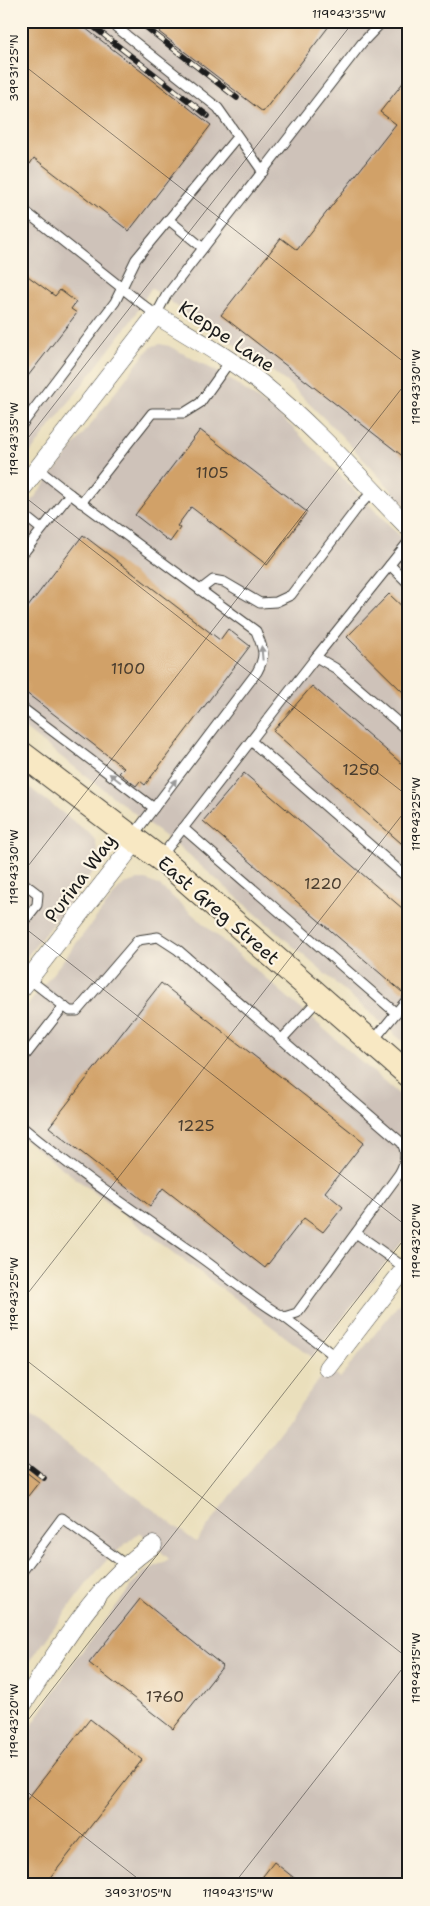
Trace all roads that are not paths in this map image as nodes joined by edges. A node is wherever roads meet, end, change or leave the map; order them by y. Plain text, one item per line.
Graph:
1 (106, 21) edge
2 (383, 21) edge
3 (118, 24) edge
4 (237, 138) junction
5 (263, 172) junction
6 (21, 208) edge
7 (169, 220) junction
8 (203, 248) junction
9 (123, 289) junction
10 (156, 315) junction
11 (230, 361) junction
12 (21, 426) edge
13 (38, 468) junction
14 (21, 490) edge
15 (373, 491) junction
16 (70, 494) junction
17 (81, 502) junction
18 (21, 513) edge
19 (409, 528) edge
20 (41, 530) junction
21 (409, 541) edge
22 (21, 556) edge
23 (390, 565) junction
24 (409, 584) edge
25 (200, 590) junction
26 (316, 657) junction
27 (21, 707) edge
28 (409, 732) edge
29 (251, 741) junction
30 (21, 753) edge
31 (154, 808) junction
32 (183, 828) junction
33 (134, 839) junction
34 (159, 858) junction
35 (409, 879) edge
36 (21, 881) edge
37 (21, 926) edge
38 (25, 984) edge
39 (409, 997) edge
40 (320, 998) junction
41 (64, 1006) junction
42 (396, 1012) junction
43 (281, 1040) junction
44 (371, 1043) junction
45 (21, 1061) edge
46 (409, 1075) edge
47 (21, 1126) edge
48 (356, 1232) junction
49 (407, 1266) edge
50 (284, 1318) junction
51 (332, 1362) joint
52 (154, 1545) dead end
53 (126, 1565) junction
54 (21, 1573) edge
55 (21, 1707) edge

1 - 3 lane
2 - 5 lane
3 - 4 lane
4 - 5 lane
4 - 7 lane
5 - 8 lane
6 - 9 lane
7 - 8 lane
7 - 9 lane
8 - 10 lane
9 - 10 lane
9 - 12 lane
10 - 11 street, Kleppe Lane
10 - 13 street, Kleppe Lane
11 - 15 street, Kleppe Lane
11 - 17 lane
13 - 14 street, Kleppe Lane
13 - 16 lane
15 - 19 street, Kleppe Lane
15 - 25 lane
16 - 17 lane
16 - 20 lane
17 - 25 lane
18 - 20 lane
20 - 22 lane
21 - 23 lane
23 - 24 lane
23 - 26 lane
31 -> 25 lane
26 - 28 lane
26 - 29 lane
31 -> 27 lane
29 - 32 lane
29 - 35 lane
30 - 33 main road, East Greg Street
31 - 33 lane
32 - 34 lane
32 - 42 lane
33 - 34 main road, East Greg Street
33 - 38 street, Purina Way
34 - 40 main road, East Greg Street
36 - 37 lane
38 - 41 lane
39 - 42 lane
40 - 43 lane
40 - 44 main road, East Greg Street
41 - 43 lane
41 - 45 lane
42 - 44 lane
43 - 48 lane
44 - 46 main road, East Greg Street
47 - 50 lane
48 - 49 lane
48 - 50 lane
49 - 51 street
50 - 51 lane
52 - 53 street
53 - 54 lane
53 - 55 street

